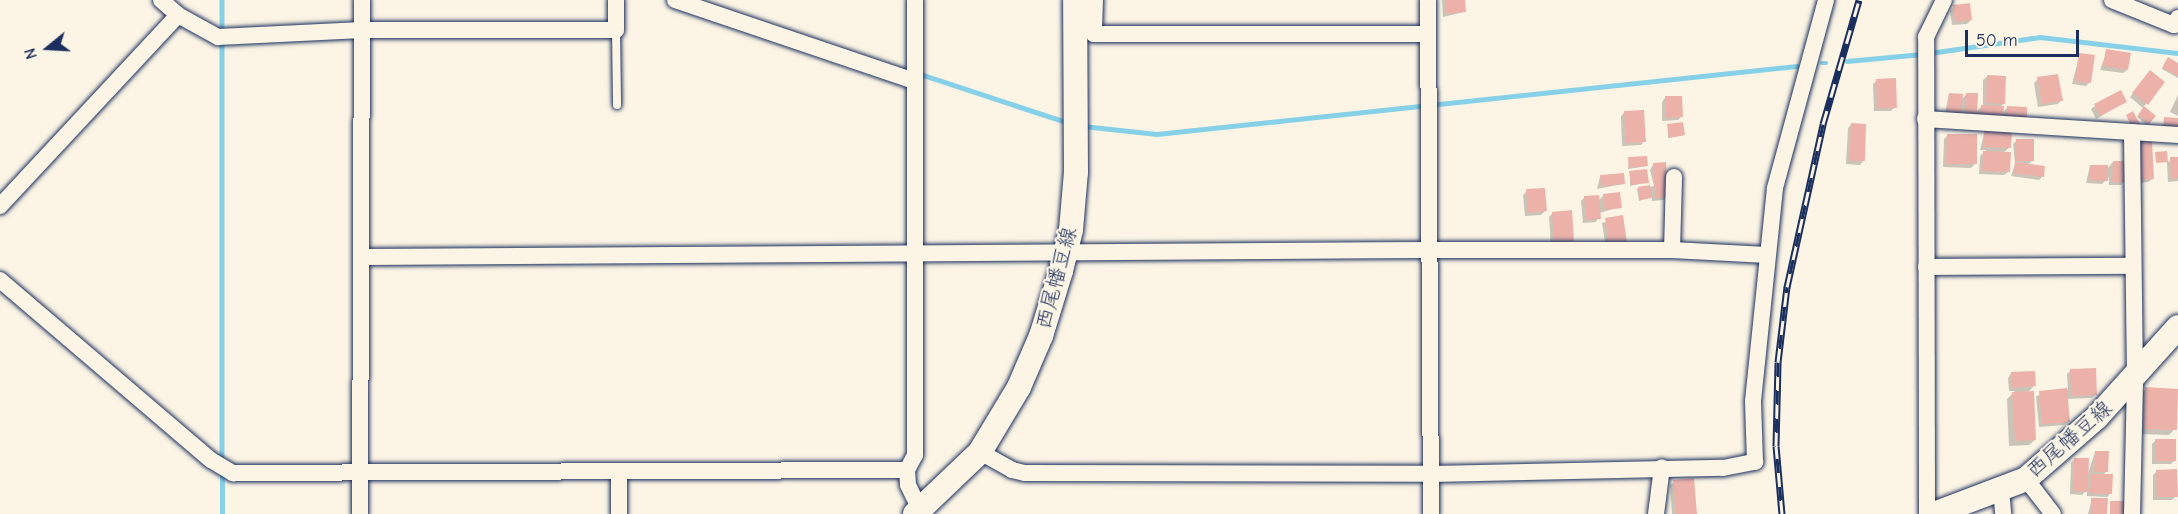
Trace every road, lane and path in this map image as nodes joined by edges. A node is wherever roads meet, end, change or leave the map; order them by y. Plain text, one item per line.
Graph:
1 (161, 0) edge
2 (362, 0) edge
3 (616, 0) edge
4 (675, 0) edge
5 (915, 0) edge
6 (1075, 0) edge
7 (1095, 0) edge
8 (1428, 0) edge
9 (1826, 0) edge
10 (1944, 0) edge
11 (2112, 0) edge
12 (178, 15) junction
13 (2178, 18) edge
14 (362, 30) junction
15 (616, 30) junction
16 (1428, 34) junction
17 (915, 81) junction
18 (617, 105) dead end
19 (1925, 119) junction
20 (2132, 132) junction
21 (2178, 135) edge
22 (1674, 177) dead end
23 (0, 206) edge
24 (1430, 250) junction
25 (1672, 250) junction
26 (1066, 253) junction
27 (913, 255) junction
28 (1767, 255) junction
29 (364, 257) junction
30 (2133, 266) junction
31 (1926, 267) junction
32 (0, 280) edge
33 (2178, 327) edge
34 (2135, 379) junction
35 (980, 452) junction
36 (1662, 466) junction
37 (907, 470) junction
38 (619, 472) junction
39 (359, 474) junction
40 (1430, 474) junction
41 (2026, 478) junction
42 (2001, 489) junction
43 (919, 513) edge
44 (360, 514) edge
45 (619, 514) edge
46 (1431, 514) edge
47 (1656, 514) edge
48 (1927, 514) edge
49 (1934, 514) edge
50 (2003, 514) edge
51 (2053, 514) edge
52 (2132, 514) edge

1 - 12 street
2 - 14 street
3 - 15 street
4 - 17 street
5 - 17 street
6 - 26 main road, 西尾幡豆線
7 - 16 street
8 - 16 street
9 - 28 street
10 - 19 street
11 - 13 street
12 - 14 street
12 - 23 street
14 - 15 street
14 - 29 street
15 - 18 lane
16 - 24 street
17 - 27 street
19 - 20 street
19 - 31 street
20 - 21 street
20 - 30 street
22 - 25 street
24 - 25 street
24 - 26 street
24 - 40 street
25 - 28 street
26 - 27 street
26 - 35 main road, 西尾幡豆線
27 - 29 street
27 - 37 street
28 - 36 street
29 - 39 street
30 - 31 street
30 - 34 street
31 - 48 street
32 - 39 street
33 - 34 main road, 西尾幡豆線
34 - 41 main road, 西尾幡豆線
34 - 52 street
35 - 40 street
35 - 43 main road, 西尾幡豆線
36 - 40 street
36 - 47 street
37 - 38 street
37 - 43 street
38 - 39 street
38 - 45 street
39 - 44 street
40 - 46 street
41 - 42 main road, 西尾幡豆線
41 - 51 street
42 - 49 main road, 西尾幡豆線
42 - 50 street

